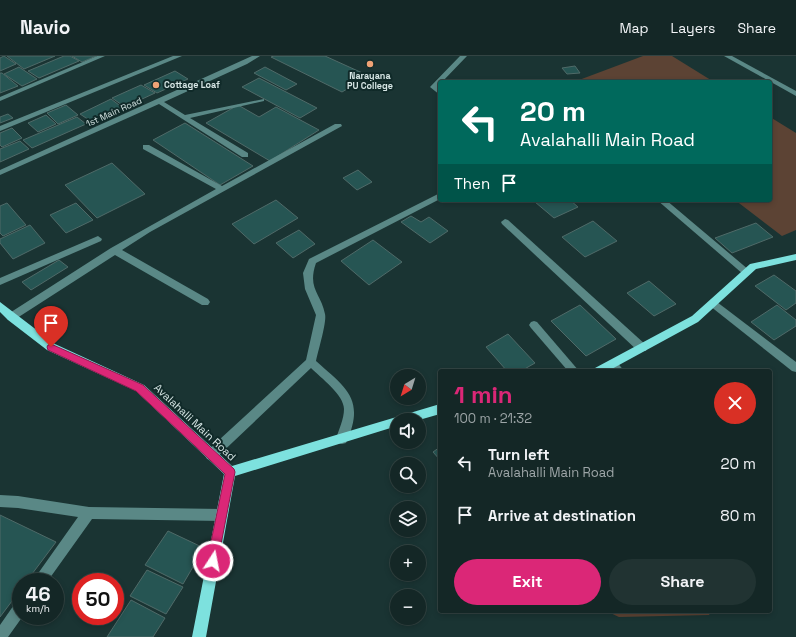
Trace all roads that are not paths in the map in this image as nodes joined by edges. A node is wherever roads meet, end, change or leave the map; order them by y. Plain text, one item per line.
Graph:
1 (102, 56) edge
2 (179, 56) edge
3 (257, 56) edge
4 (464, 56) edge
5 (727, 56) edge
6 (441, 80) edge
7 (771, 80) edge
8 (772, 81) edge
9 (438, 83) edge
10 (438, 91) edge
11 (796, 94) edge
12 (0, 99) edge
13 (262, 100) dead end
14 (160, 102) junction
15 (184, 117) junction
16 (338, 126) dead end
17 (0, 129) edge
18 (146, 147) dead end
19 (245, 155) dead end
20 (0, 173) edge
21 (222, 189) junction
22 (438, 197) edge
23 (663, 202) edge
24 (505, 222) dead end
25 (98, 238) dead end
26 (114, 250) junction
27 (795, 258) edge
28 (746, 272) junction
29 (0, 282) edge
30 (205, 302) dead end
31 (713, 303) junction
32 (0, 306) edge
33 (11, 317) junction
34 (534, 325) dead end
35 (642, 348) junction
36 (311, 362) junction
37 (616, 368) edge
38 (796, 368) edge
39 (572, 369) edge
40 (438, 410) edge
41 (426, 413) edge
42 (390, 423) edge
43 (342, 439) junction
44 (212, 455) junction
45 (230, 472) junction
46 (0, 501) edge
47 (89, 513) junction
48 (222, 515) junction
49 (46, 573) edge
50 (12, 620) edge
51 (1, 636) edge
52 (198, 637) edge

1 - 12 street
2 - 17 street
3 - 14 street, 1st Main Road
4 - 6 street
5 - 7 street
8 - 11 street
9 - 10 street
13 - 15 street
14 - 15 street
14 - 20 street, 1st Main Road
15 - 19 street
16 - 21 street
18 - 21 street
21 - 26 street
22 - 36 street
23 - 28 street
24 - 35 street
25 - 29 street
26 - 30 street
26 - 33 street
27 - 28 main road
28 - 31 main road
31 - 35 main road
31 - 38 street
32 - 33 main road, Avalahalli Main Road
33 - 44 main road, Avalahalli Main Road
34 - 39 street
35 - 37 main road
36 - 43 street
36 - 44 street
40 - 41 main road
42 - 43 main road
43 - 45 main road
44 - 45 main road, Avalahalli Main Road
45 - 48 main road, Avalahalli Main Road
46 - 47 street
47 - 48 street
47 - 49 street
48 - 52 main road, Avalahalli Main Road
50 - 51 street

